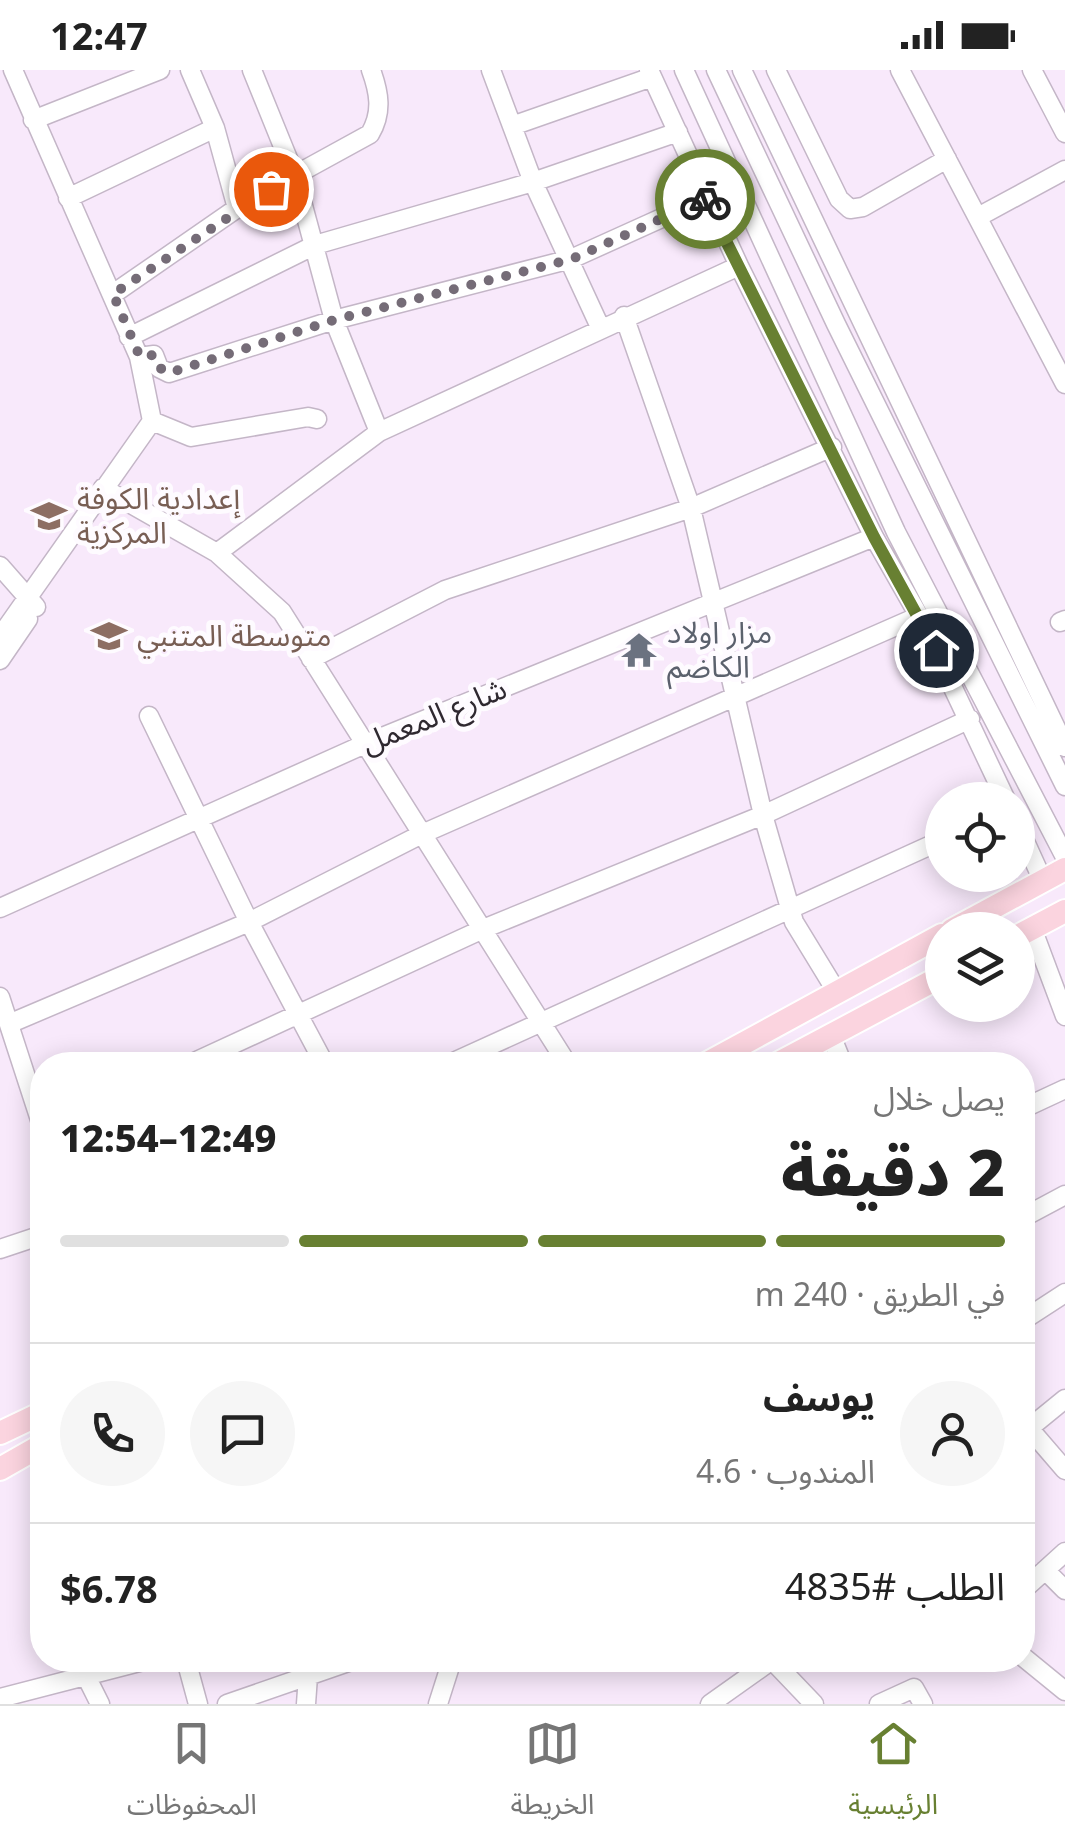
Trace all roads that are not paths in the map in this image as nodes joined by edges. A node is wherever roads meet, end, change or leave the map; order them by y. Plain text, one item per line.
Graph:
1 (13, 70) edge
2 (160, 70) edge
3 (190, 70) edge
4 (252, 70) edge
5 (370, 70) edge
6 (491, 70) edge
7 (684, 70) edge
8 (716, 70) edge
9 (742, 70) edge
10 (776, 70) edge
11 (900, 70) edge
12 (1032, 70) edge
13 (651, 73) edge
14 (33, 120) junction
15 (1062, 121) edge
16 (512, 126) junction
17 (215, 128) junction
18 (678, 132) junction
19 (749, 140) junction
20 (723, 157) junction
21 (947, 159) junction
22 (1065, 170) edge
23 (295, 176) junction
24 (533, 182) junction
25 (68, 198) junction
26 (706, 198) junction
27 (237, 208) junction
28 (978, 217) junction
29 (315, 245) junction
30 (572, 259) junction
31 (739, 266) junction
32 (113, 294) junction
33 (624, 316) junction
34 (334, 320) junction
35 (600, 326) junction
36 (129, 337) junction
37 (140, 357) junction
38 (1065, 384) edge
39 (317, 419) dead end
40 (152, 421) junction
41 (379, 432) junction
42 (832, 448) junction
43 (103, 488) junction
44 (690, 508) junction
45 (874, 537) junction
46 (217, 553) junction
47 (0, 566) edge
48 (970, 574) junction
49 (32, 603) junction
50 (714, 604) junction
51 (0, 605) edge
52 (922, 609) junction
53 (17, 625) junction
54 (0, 638) edge
55 (311, 659) junction
56 (0, 660) edge
57 (736, 694) junction
58 (149, 716) dead end
59 (970, 718) junction
60 (365, 744) junction
61 (1065, 747) edge
62 (998, 782) edge
63 (1065, 786) edge
64 (763, 815) junction
65 (197, 816) junction
66 (1058, 827) edge
67 (422, 834) junction
68 (925, 848) edge
69 (1065, 857) edge
70 (1035, 863) edge
71 (1065, 869) edge
72 (1043, 880) junction
73 (0, 908) edge
74 (791, 910) junction
75 (1065, 911) edge
76 (985, 912) edge
77 (248, 922) junction
78 (1035, 927) edge
79 (483, 930) junction
80 (925, 945) edge
81 (1035, 953) edge
82 (925, 985) edge
83 (838, 994) junction
84 (0, 997) edge
85 (1065, 1016) edge
86 (300, 1017) junction
87 (542, 1023) junction
88 (830, 1035) junction
89 (9, 1038) edge
90 (218, 1052) edge
91 (318, 1052) edge
92 (477, 1052) edge
93 (560, 1052) edge
94 (729, 1052) edge
95 (798, 1052) edge
96 (838, 1052) edge
97 (1065, 1089) edge
98 (30, 1094) edge
99 (1035, 1103) edge
100 (1065, 1195) edge
101 (1035, 1211) edge
102 (30, 1239) edge
103 (0, 1250) edge
104 (1065, 1293) edge
105 (1035, 1313) edge
106 (1058, 1404) edge
107 (30, 1419) edge
108 (1035, 1420) edge
109 (1065, 1424) edge
110 (0, 1433) edge
111 (1035, 1439) edge
112 (30, 1452) edge
113 (0, 1469) edge
114 (1065, 1470) edge
115 (1065, 1552) edge
116 (1045, 1570) junction
117 (1035, 1579) edge
118 (1065, 1590) edge
119 (1035, 1667) edge
120 (101, 1672) edge
121 (189, 1672) edge
122 (320, 1672) edge
123 (448, 1672) edge
124 (755, 1672) edge
125 (783, 1672) edge
126 (86, 1676) junction
127 (308, 1676) junction
128 (1065, 1691) edge
129 (0, 1698) edge
130 (100, 1704) edge
131 (198, 1704) edge
132 (227, 1704) edge
133 (306, 1704) edge
134 (438, 1704) edge
135 (710, 1704) edge
136 (814, 1704) edge
137 (879, 1704) edge
138 (924, 1704) edge

1 - 14 street
2 - 14 street
3 - 17 street
4 - 23 street
5 - 23 street
6 - 16 street
7 - 20 street
8 - 19 street
9 - 48 street
10 - 21 street
11 - 21 street
12 - 15 street
13 - 16 street
13 - 18 street
14 - 25 street
16 - 24 street
17 - 25 street
17 - 27 street
18 - 24 street
18 - 26 street
19 - 20 street
19 - 48 street
20 - 52 street
21 - 28 street
22 - 28 street
23 - 27 street
23 - 29 street
24 - 29 street
24 - 30 street
25 - 32 street
26 - 30 street
26 - 31 street
27 - 32 street
28 - 38 street
29 - 34 street
29 - 36 street
30 - 34 street
30 - 35 street
31 - 33 street
31 - 42 street
32 - 36 street
33 - 35 street
33 - 44 street
34 - 37 street
34 - 41 street
35 - 41 street
36 - 37 street
37 - 40 street
39 - 40 street
40 - 43 street
41 - 46 street
42 - 44 street
42 - 45 street
43 - 46 street
43 - 49 street
44 - 50 street
44 - 55 street
45 - 50 street, شارع المعمل
45 - 52 street
46 - 55 street
47 - 49 street
48 - 61 street
48 - 63 street
49 - 53 street
50 - 57 street
50 - 60 street, شارع المعمل
51 - 53 street
52 - 57 street
52 - 59 street
52 - 66 street
53 - 54 street
53 - 56 street
55 - 60 street
57 - 64 street
57 - 67 street
58 - 65 street
59 - 62 street
59 - 64 street
60 - 65 street, شارع المعمل
60 - 67 street
64 - 74 street
64 - 79 street
65 - 73 street, شارع المعمل
65 - 77 street
66 - 69 street
67 - 77 street
67 - 79 street
68 - 74 street
70 - 72 street
71 - 72 main road
72 - 76 main road
74 - 83 street
74 - 87 street
75 - 78 main road
77 - 86 street
77 - 89 street
79 - 86 street
79 - 87 street
80 - 83 main road
81 - 85 street
82 - 88 main road
83 - 94 main road
84 - 89 street
86 - 90 street
86 - 91 street
87 - 92 street
87 - 93 street
88 - 95 main road
88 - 96 street
89 - 98 street
97 - 99 street
100 - 101 street
102 - 103 street
104 - 105 street
106 - 108 street
106 - 109 street
107 - 110 main road
111 - 114 street
112 - 113 main road
115 - 116 street
116 - 117 street
116 - 118 street
119 - 128 street
120 - 126 street
121 - 131 street
122 - 127 street
123 - 134 street
124 - 135 street
125 - 136 street
126 - 129 street
126 - 130 street
127 - 132 street
127 - 133 street
137 - 138 street

